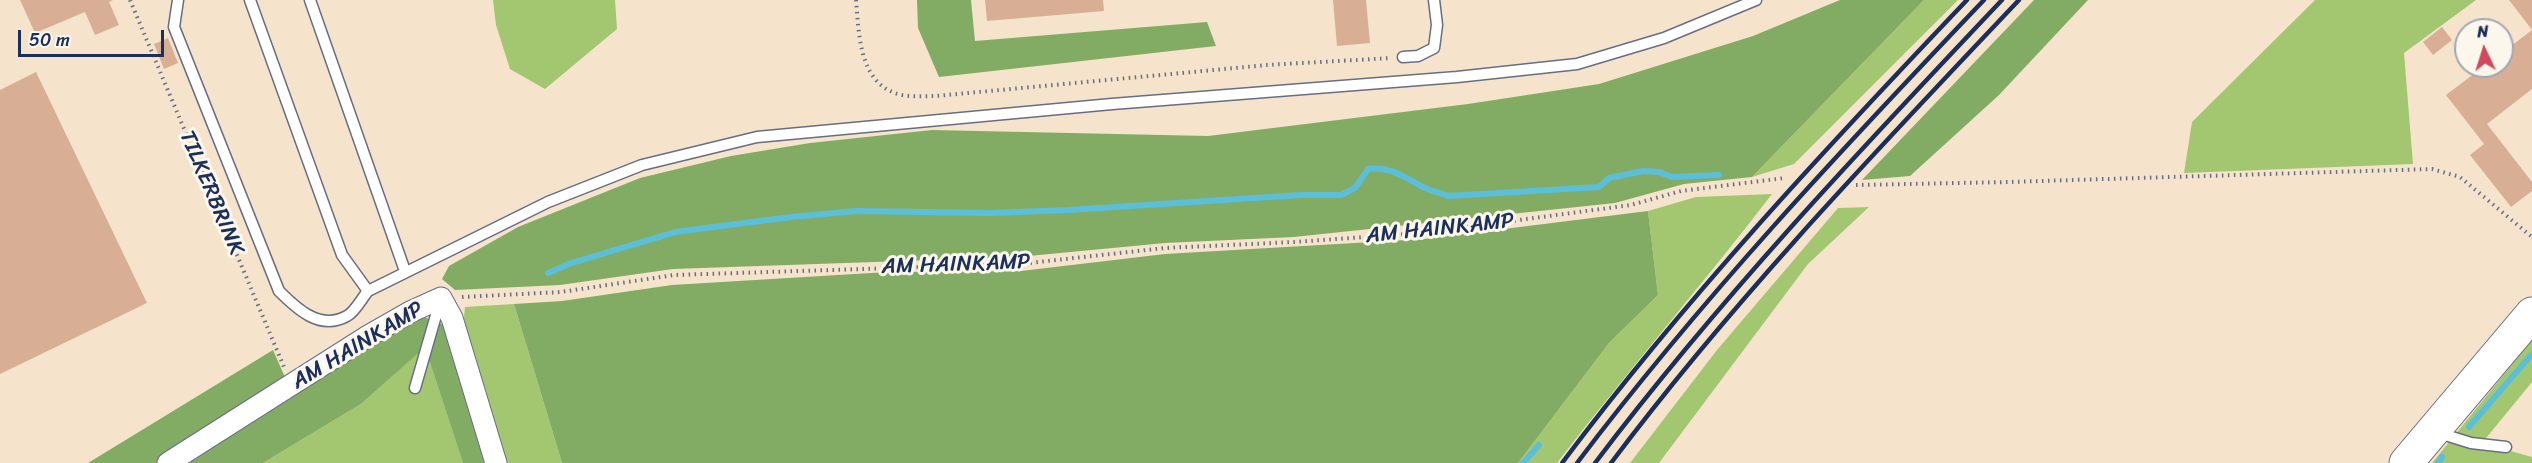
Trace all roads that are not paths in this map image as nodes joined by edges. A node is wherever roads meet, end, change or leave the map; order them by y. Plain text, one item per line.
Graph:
1 (250, 0) edge
2 (310, 0) edge
3 (1434, 0) edge
4 (1755, 0) edge
5 (182, 1) edge
6 (1403, 57) road end
7 (405, 271) junction
8 (368, 291) junction
9 (441, 298) junction
10 (2532, 314) edge
11 (415, 388) dead end
12 (2433, 431) junction
13 (2506, 447) dead end
14 (168, 463) edge
15 (496, 463) edge
16 (2406, 463) edge

1 - 8 lane
2 - 7 lane
3 - 6 lane
4 - 7 lane
5 - 8 lane
7 - 8 lane
9 - 11 lane
9 - 14 street, AM HAINKAMP
9 - 15 street
10 - 12 main road
12 - 13 lane
12 - 16 main road

